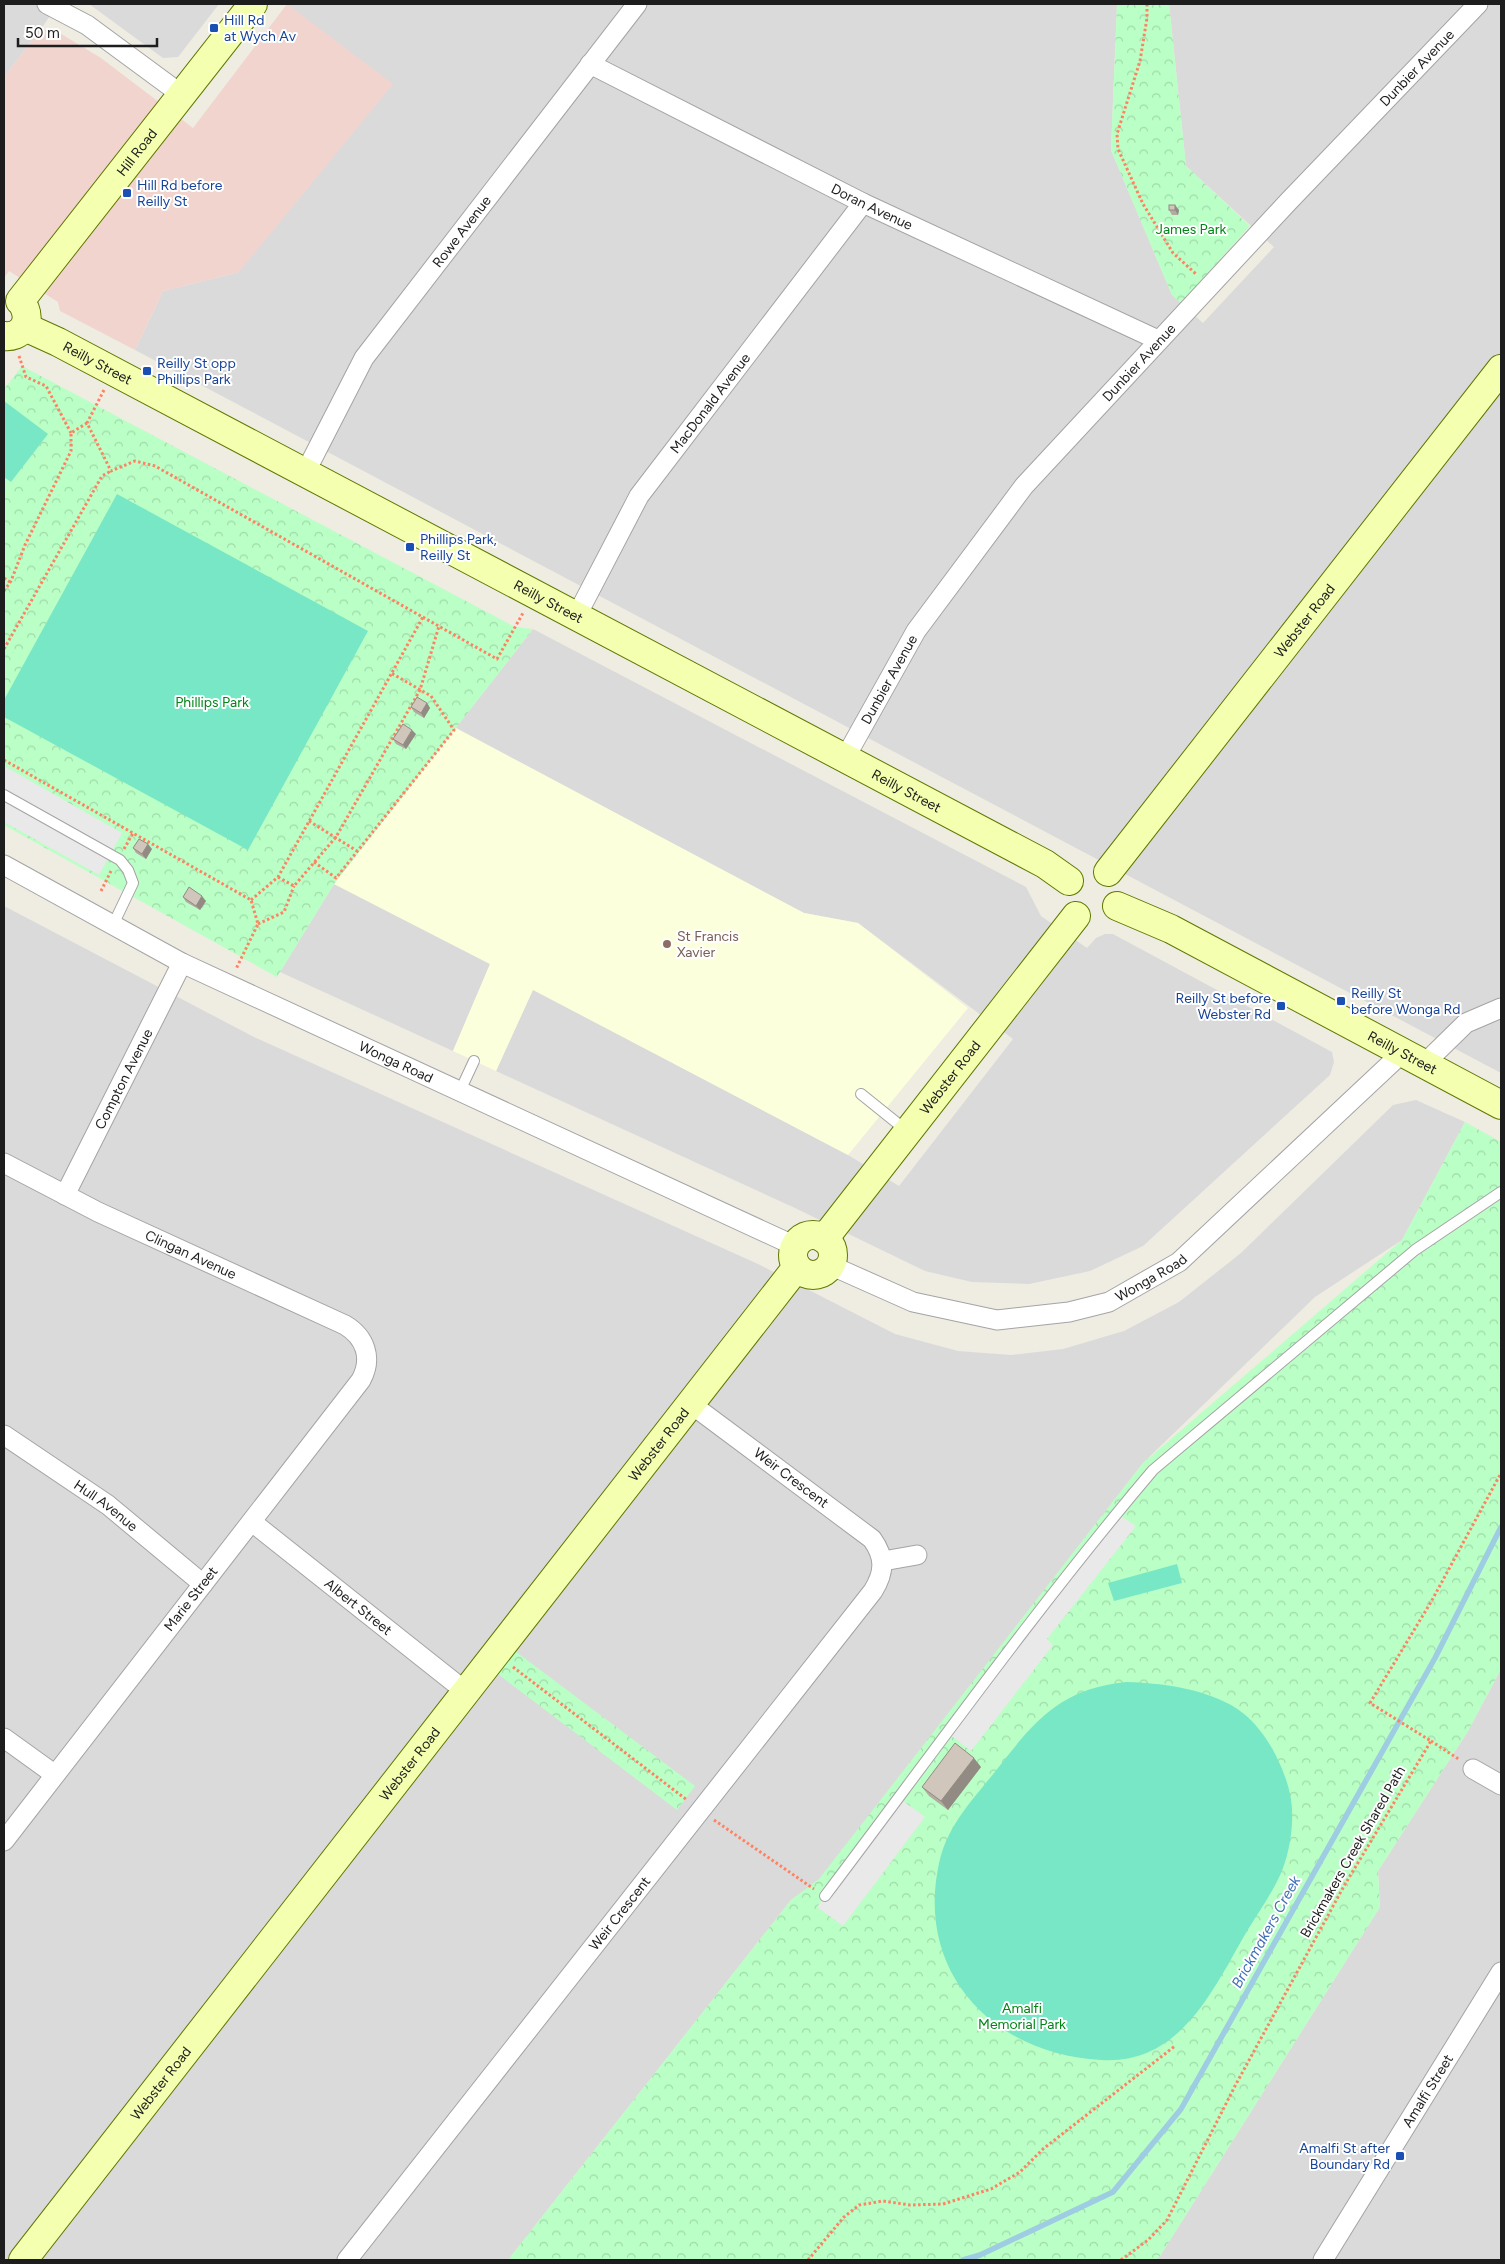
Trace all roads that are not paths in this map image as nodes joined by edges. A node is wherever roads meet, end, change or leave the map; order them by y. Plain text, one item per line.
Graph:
1 (47, 4) edge
2 (253, 4) edge
3 (637, 4) edge
4 (1478, 4) edge
5 (590, 64) junction
6 (182, 95) junction
7 (863, 203) junction
8 (14, 323) edge
9 (1158, 340) junction
10 (1501, 369) edge
11 (305, 473) junction
12 (577, 615) junction
13 (845, 758) junction
14 (4, 795) edge
15 (4, 864) edge
16 (1108, 872) junction
17 (1069, 882) junction
18 (1117, 906) junction
19 (1076, 916) junction
20 (113, 926) junction
21 (182, 963) junction
22 (1501, 1008) edge
23 (1413, 1059) junction
24 (474, 1061) dead end
25 (460, 1091) junction
26 (862, 1094) dead end
27 (1501, 1105) edge
28 (908, 1132) junction
29 (4, 1163) edge
30 (1501, 1192) edge
31 (65, 1195) junction
32 (824, 1239) junction
33 (796, 1257) junction
34 (830, 1265) junction
35 (366, 1353) joint
36 (691, 1404) junction
37 (4, 1435) edge
38 (252, 1522) junction
39 (917, 1555) dead end
40 (883, 1561) junction
41 (203, 1584) junction
42 (465, 1691) junction
43 (4, 1738) edge
44 (1473, 1769) road end
45 (54, 1774) junction
46 (1501, 1785) edge
47 (4, 1841) edge
48 (825, 1896) road end
49 (1501, 1972) edge
50 (23, 2260) edge
51 (347, 2260) edge
52 (1322, 2260) edge

1 - 6 street
2 - 6 street, Hill Road
3 - 5 street, Rowe Avenue
4 - 9 street, Dunbier Avenue
5 - 7 street, Doran Avenue
5 - 11 street, Rowe Avenue
6 - 8 street, Hill Road
7 - 9 street, Doran Avenue
7 - 12 street, MacDonald Avenue
8 - 11 street, Reilly Street
9 - 13 street, Dunbier Avenue
10 - 16 street, Webster Road
11 - 12 street, Reilly Street
12 - 13 street, Reilly Street
13 - 17 street, Reilly Street
14 - 20 lane
15 - 20 street, Wonga Road
16 - 17 street
16 - 18 street
17 - 19 street
18 - 19 street
18 - 23 street, Reilly Street
19 - 28 street, Webster Road
20 - 21 street, Wonga Road
21 - 25 street, Wonga Road
21 - 31 street, Compton Avenue
22 - 23 street, Wonga Road
23 - 27 street, Reilly Street
23 - 34 street, Wonga Road
24 - 25 lane
25 - 33 street, Wonga Road
26 - 28 lane
28 - 32 street, Webster Road
29 - 31 street, Clingan Avenue
30 - 48 lane
31 - 35 street, Clingan Avenue
32 - 33 street
32 - 34 street
33 - 34 street
33 - 36 street, Webster Road
35 - 38 street, Marie Street
36 - 40 street, Weir Crescent
36 - 42 street, Webster Road
37 - 41 street, Hull Avenue
38 - 41 street, Marie Street
38 - 42 street, Albert Street
39 - 40 street
40 - 51 street, Weir Crescent
41 - 45 street, Marie Street
42 - 50 street, Webster Road
43 - 45 street
44 - 46 street
45 - 47 street, Marie Street
49 - 52 street, Amalfi Street

